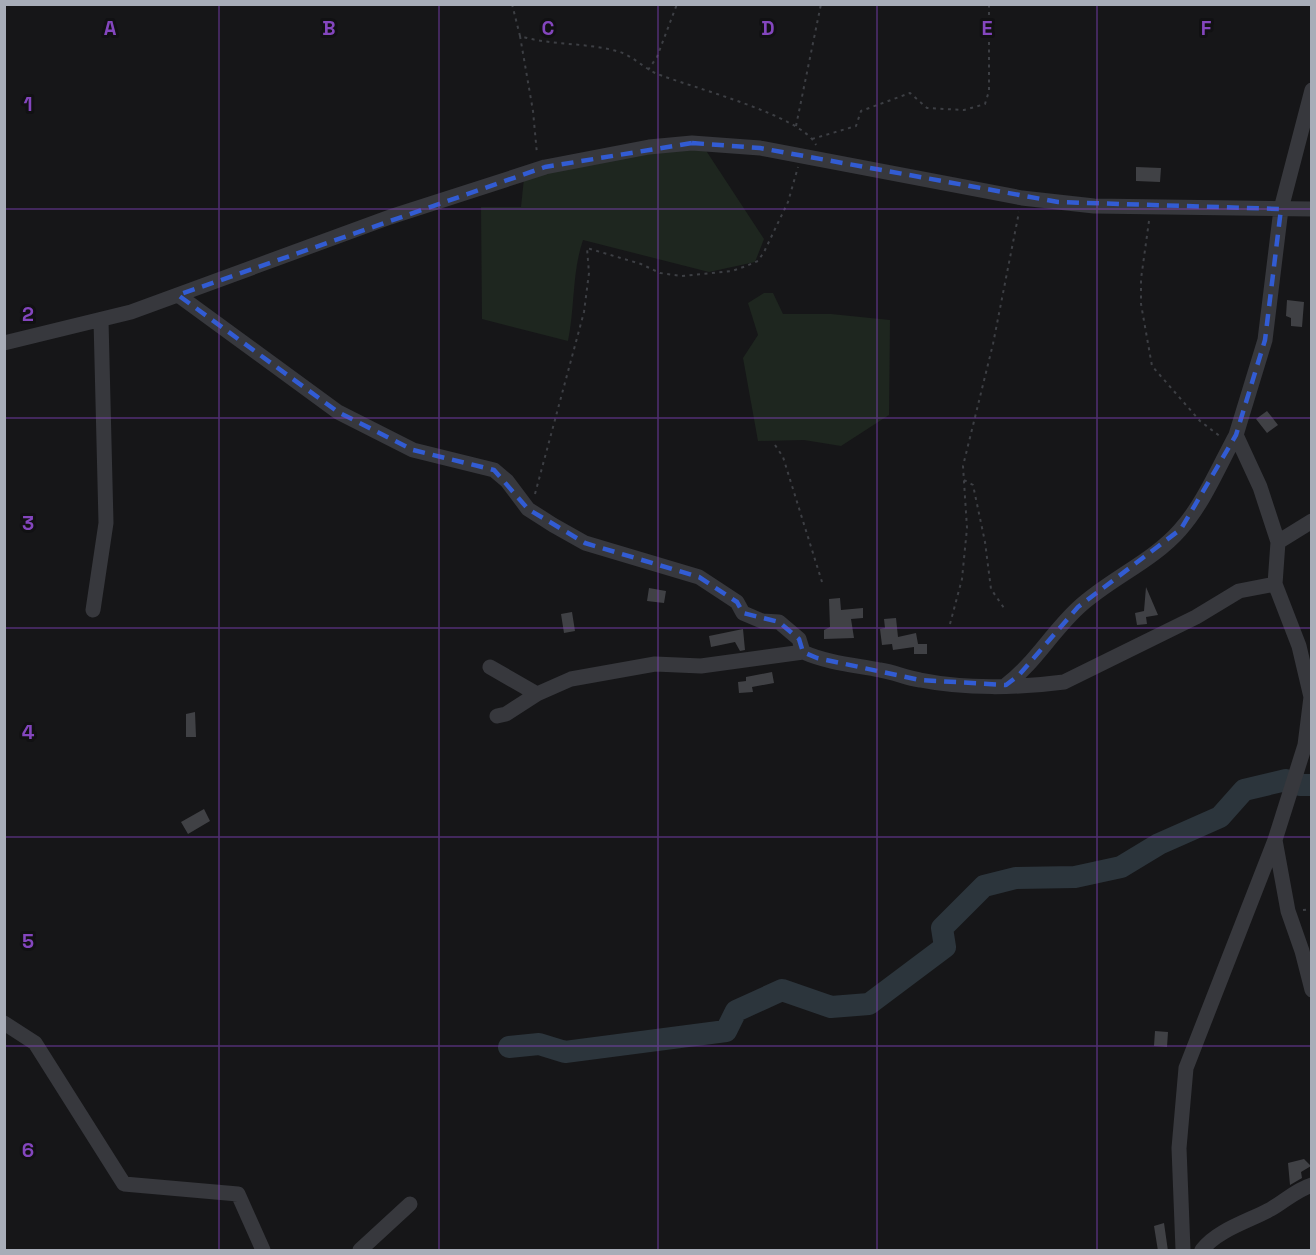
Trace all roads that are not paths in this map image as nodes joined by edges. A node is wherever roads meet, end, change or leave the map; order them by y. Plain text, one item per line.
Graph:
1 (1311, 90) edge
2 (1281, 209) junction
3 (1311, 209) edge
4 (178, 295) junction
5 (101, 320) junction
6 (4, 343) edge
7 (1236, 435) junction
8 (1311, 521) edge
9 (1278, 542) junction
10 (1275, 584) junction
11 (93, 610) dead end
12 (803, 652) junction
13 (490, 667) dead end
14 (1006, 685) junction
15 (537, 694) junction
16 (497, 716) dead end
17 (1275, 840) junction
18 (1311, 990) edge
19 (4, 1023) edge
20 (1311, 1185) edge
21 (410, 1204) dead end
22 (263, 1251) edge
23 (360, 1251) edge
24 (1183, 1251) edge
25 (1202, 1251) edge

1 - 2 street
2 - 3 street
2 - 4 street
2 - 7 street
4 - 5 street
4 - 12 street
5 - 6 street
5 - 11 street
7 - 9 street
7 - 14 street
8 - 9 street
9 - 10 street
10 - 14 street
10 - 17 street
12 - 14 street
12 - 15 street
13 - 15 street
15 - 16 street
17 - 18 street
17 - 24 street
19 - 22 street
20 - 25 street
21 - 23 street

